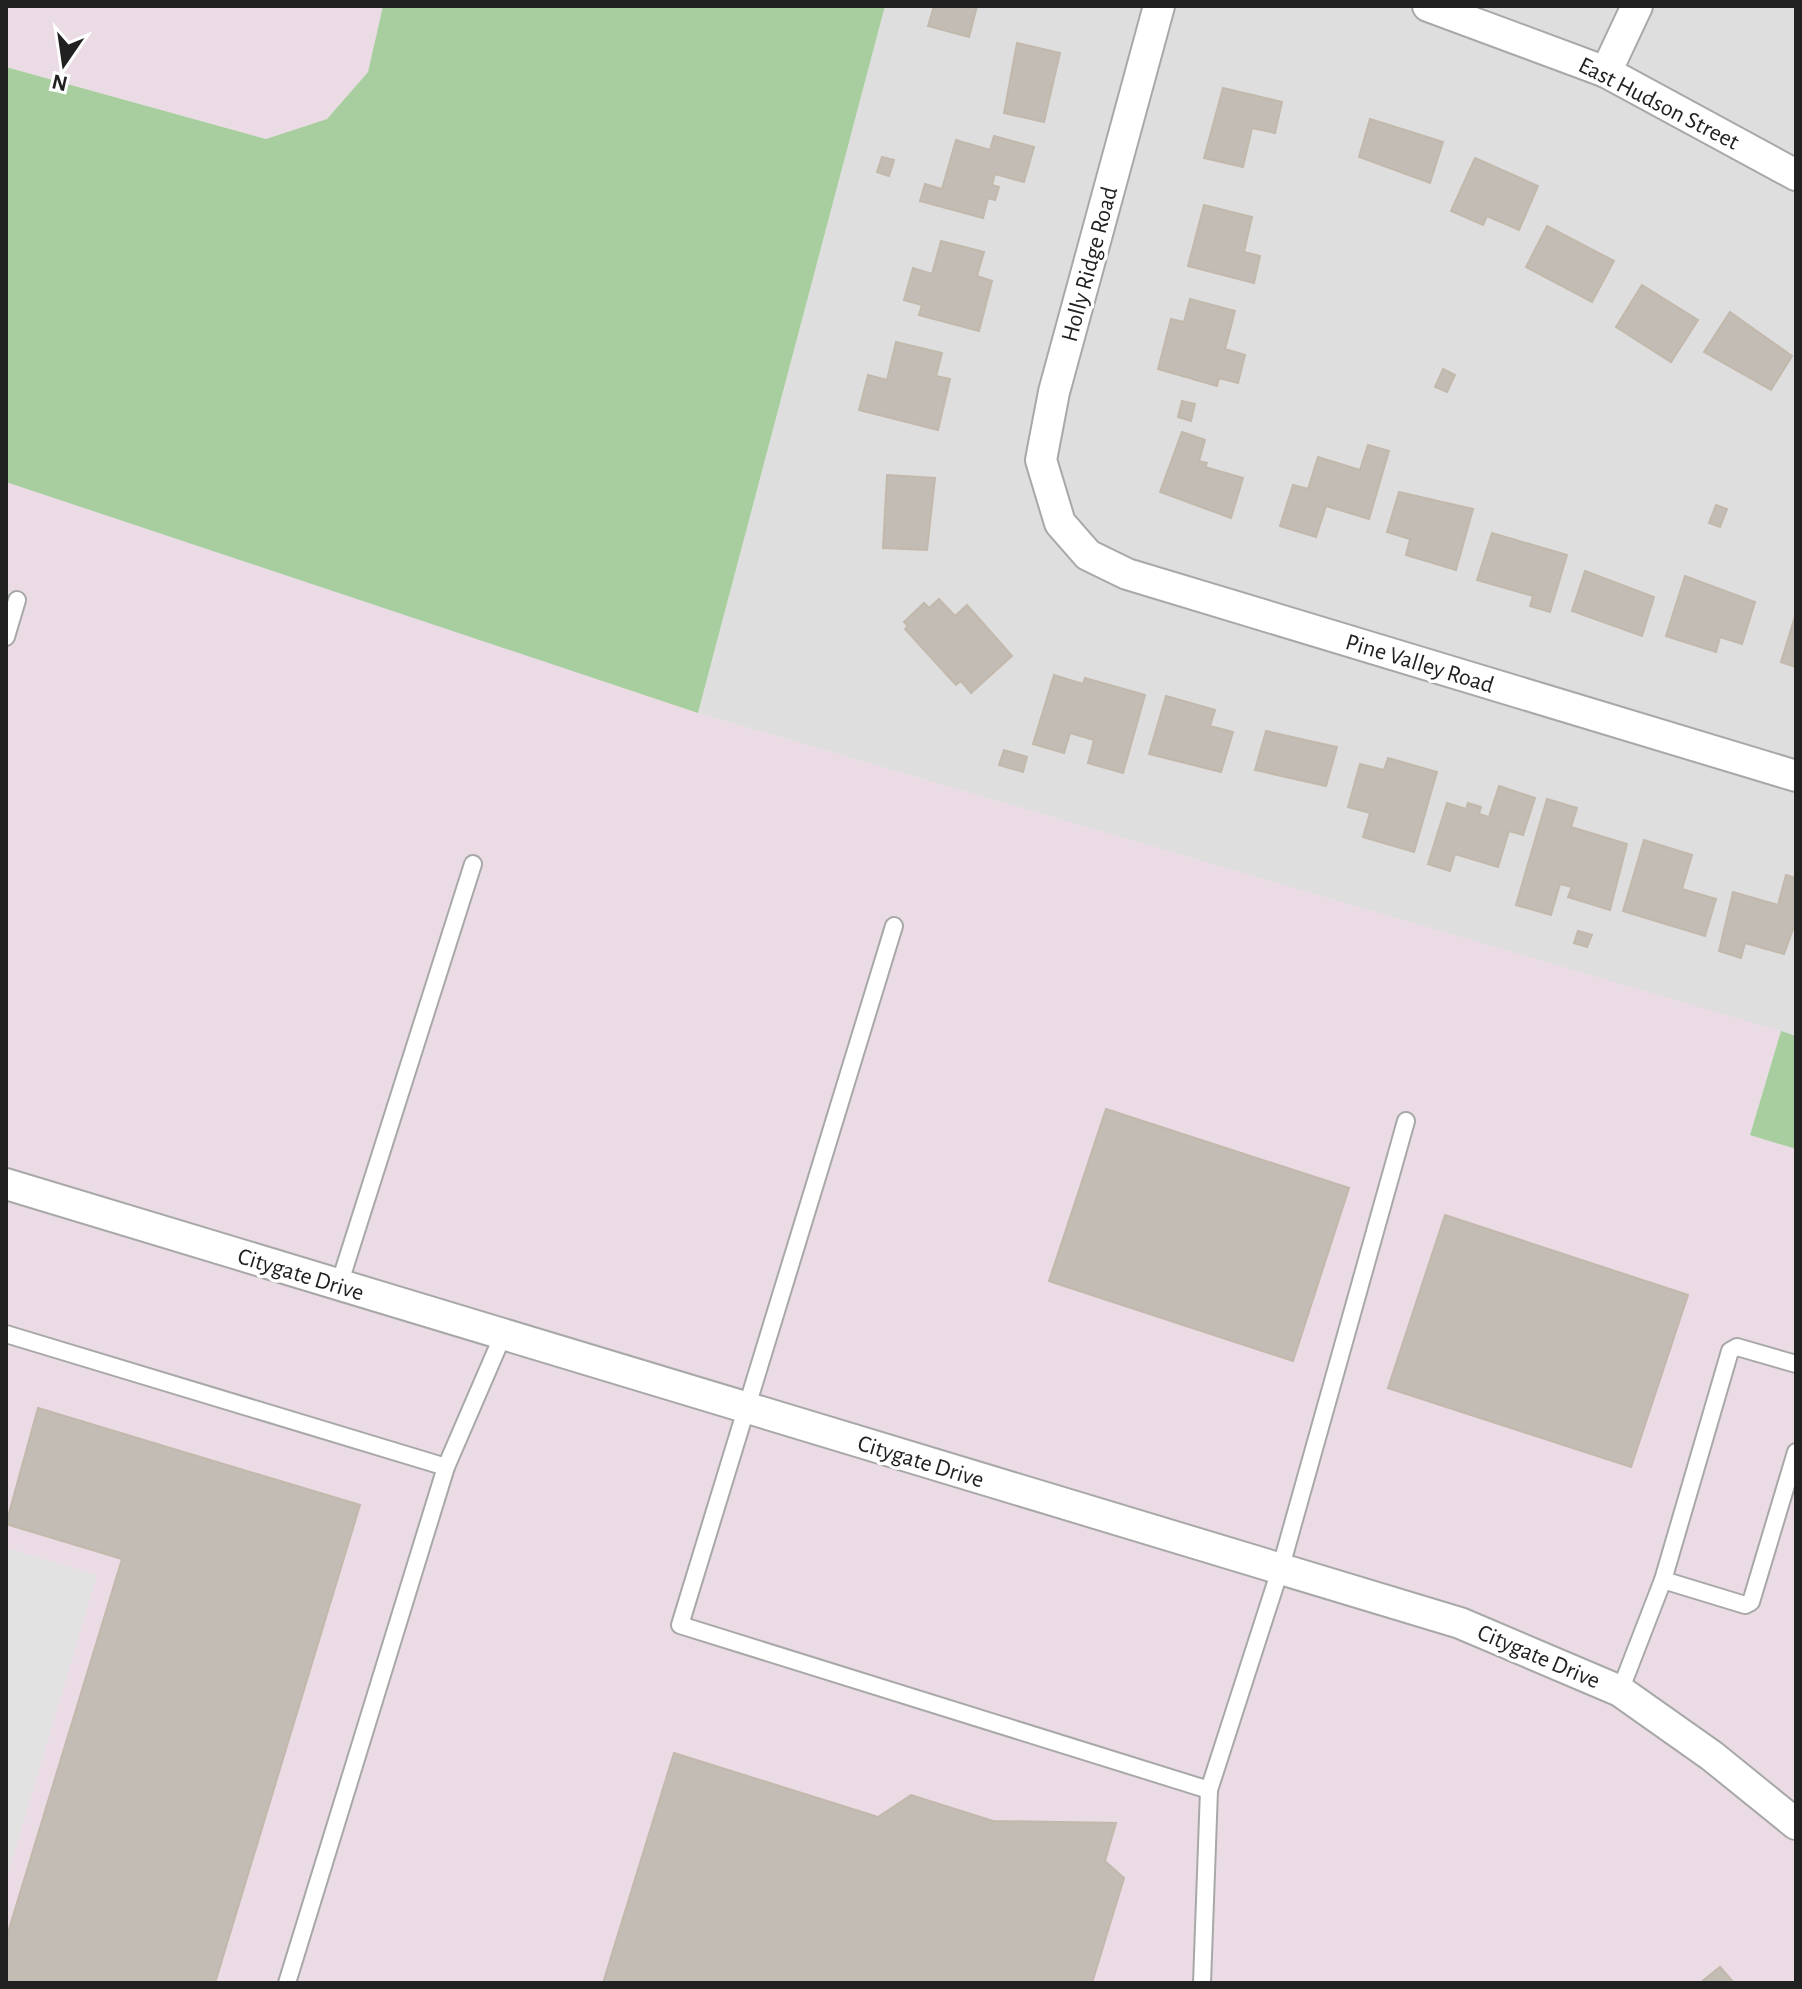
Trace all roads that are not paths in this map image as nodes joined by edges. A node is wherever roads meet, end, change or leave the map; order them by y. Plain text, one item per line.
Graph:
1 (1159, 6) edge
2 (1428, 6) edge
3 (1637, 6) edge
4 (1606, 72) junction
5 (1796, 175) edge
6 (1060, 523) joint
7 (17, 600) dead end
8 (6, 637) edge
9 (1796, 776) edge
10 (473, 864) dead end
11 (894, 926) dead end
12 (1406, 1121) dead end
13 (6, 1184) edge
14 (339, 1285) junction
15 (6, 1334) edge
16 (503, 1335) junction
17 (1796, 1364) edge
18 (745, 1408) junction
19 (1796, 1452) edge
20 (446, 1467) junction
21 (1280, 1570) junction
22 (1663, 1580) junction
23 (1620, 1691) junction
24 (1209, 1790) junction
25 (1796, 1824) edge
26 (287, 1983) edge
27 (1202, 1983) edge

1 - 6 street, Holly Ridge Road
2 - 4 street, East Hudson Street
3 - 4 street
4 - 5 street, East Hudson Street
6 - 9 street, Pine Valley Road
7 - 8 lane
10 - 14 lane
11 - 18 lane
12 - 21 lane
13 - 14 street, Citygate Drive
14 - 16 street, Citygate Drive
15 - 20 lane
16 - 18 street, Citygate Drive
16 - 20 lane
17 - 22 lane
18 - 21 street, Citygate Drive
18 - 24 lane
19 - 22 lane
20 - 26 lane
21 - 23 street, Citygate Drive
21 - 24 lane
22 - 23 lane
23 - 25 street, Citygate Drive
24 - 27 lane

